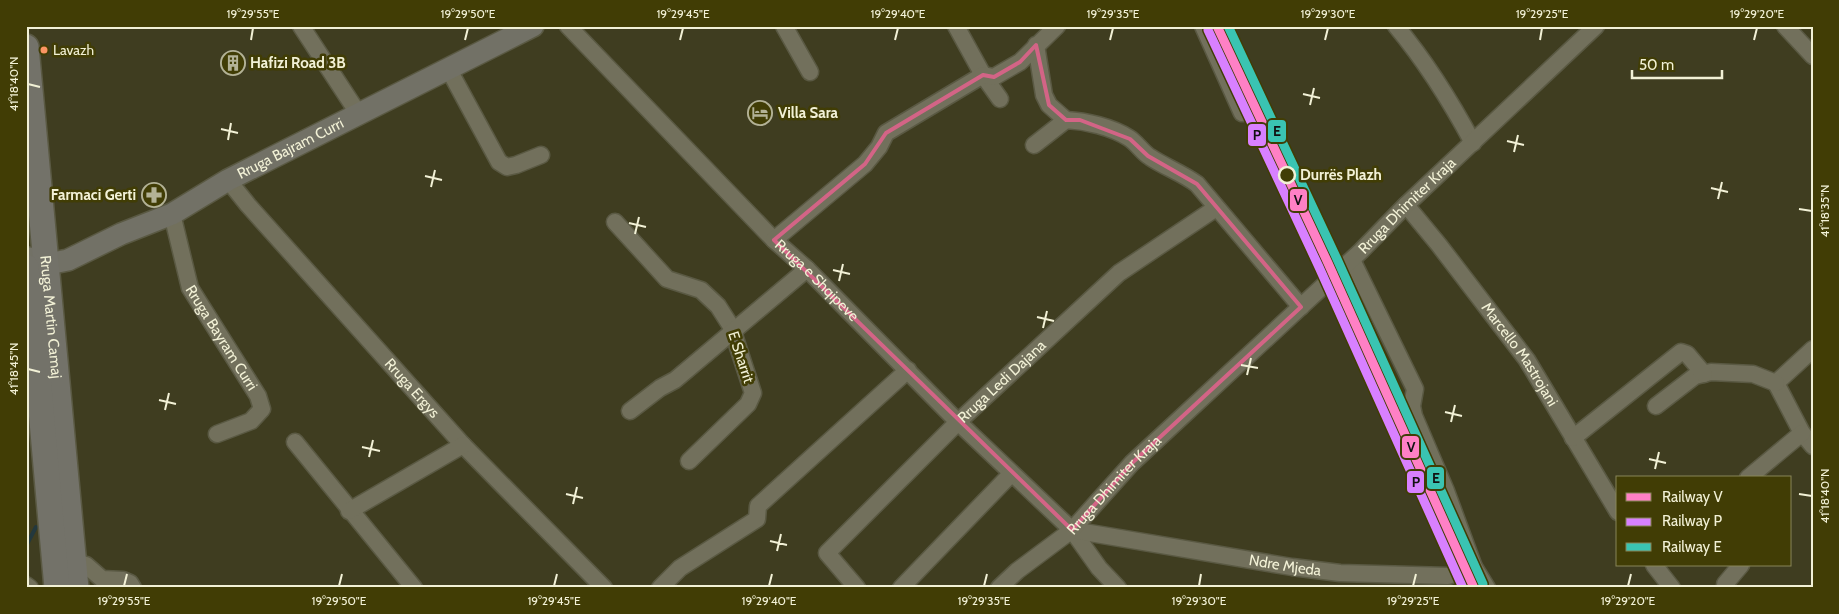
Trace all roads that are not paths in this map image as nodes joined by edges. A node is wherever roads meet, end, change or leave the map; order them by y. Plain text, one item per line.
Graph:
1 (301, 26) edge
2 (532, 26) edge
3 (568, 26) edge
4 (784, 26) edge
5 (956, 26) edge
6 (1057, 26) edge
7 (1203, 26) edge
8 (1396, 26) edge
9 (1596, 26) edge
10 (1785, 26) edge
11 (1036, 45) junction
12 (26, 47) edge
13 (1813, 56) edge
14 (448, 68) junction
15 (810, 72) dead end
16 (983, 75) junction
17 (1000, 99) dead end
18 (358, 113) junction
19 (1242, 113) dead end
20 (1066, 120) junction
21 (1473, 143) junction
22 (1034, 145) dead end
23 (541, 155) dead end
24 (228, 180) junction
25 (1406, 205) junction
26 (1216, 208) junction
27 (172, 214) junction
28 (615, 222) dead end
29 (774, 240) junction
30 (1352, 260) junction
31 (33, 262) edge
32 (807, 269) junction
33 (1301, 307) junction
34 (734, 331) junction
35 (1813, 349) edge
36 (908, 370) junction
37 (1704, 374) junction
38 (1776, 383) junction
39 (1656, 406) dead end
40 (630, 411) dead end
41 (958, 422) junction
42 (1802, 433) junction
43 (216, 434) dead end
44 (1573, 438) junction
45 (295, 442) dead end
46 (463, 445) junction
47 (1813, 446) edge
48 (689, 461) dead end
49 (1012, 474) junction
50 (1750, 476) edge
51 (1616, 509) edge
52 (350, 511) junction
53 (1072, 530) junction
54 (74, 562) junction
55 (1474, 566) junction
56 (1655, 566) edge
57 (1740, 566) edge
58 (105, 584) edge
59 (1725, 584) dead end
60 (26, 585) edge
61 (30, 588) edge
62 (57, 588) edge
63 (76, 588) edge
64 (133, 588) edge
65 (414, 588) edge
66 (604, 588) edge
67 (660, 588) edge
68 (857, 588) edge
69 (901, 588) edge
70 (999, 588) edge
71 (1118, 588) edge
72 (1486, 588) edge
73 (1672, 588) edge

1 - 18 street
2 - 14 main road, Rruga Bajram Curri
3 - 29 street, Rruga e Shqipeve
4 - 15 street
5 - 16 street
6 - 11 street
7 - 19 street
8 - 21 street
9 - 21 street, Rruga Dhimiter Kraja
10 - 13 street
11 - 16 street
11 - 20 street
12 - 31 highway, Rruga Martin Camaj
14 - 18 main road, Rruga Bajram Curri
14 - 23 street
16 - 17 street
16 - 29 street
18 - 24 main road, Rruga Bajram Curri
20 - 22 street
20 - 26 street
21 - 25 street, Rruga Dhimiter Kraja
24 - 27 main road, Rruga Bajram Curri
24 - 46 street, Rruga Ergys
25 - 30 street, Rruga Dhimiter Kraja
25 - 44 street, Marcello Mastrojani
26 - 33 street
26 - 41 street, Rruga Ledi Dajana
27 - 31 main road, Rruga Bajram Curri
27 - 43 street, Rruga Bayram Curri
28 - 34 street, E Sharrit
29 - 32 street, Rruga e Shqipeve
30 - 33 street, Rruga Dhimiter Kraja
30 - 55 street
31 - 54 highway, Rruga Martin Camaj
31 - 62 highway, Rruga Martin Camaj
32 - 34 street
32 - 36 street, Rruga e Shqipeve
33 - 53 street, Rruga Dhimiter Kraja
34 - 40 street
34 - 48 street, E Sharrit
35 - 38 street
36 - 41 street, Rruga e Shqipeve
36 - 67 street
37 - 38 street
37 - 39 street
37 - 44 street
38 - 42 street
41 - 49 street, Rruga e Shqipeve
41 - 68 street, Rruga Ledi Dajana
42 - 47 street
42 - 50 street
44 - 51 street, Marcello Mastrojani
45 - 52 street
46 - 52 street
46 - 66 street, Rruga Ergys
49 - 53 street, Rruga e Shqipeve
49 - 69 street
52 - 65 street
53 - 55 street, Ndre Mjeda
53 - 70 street, Rruga Dhimiter Kraja
53 - 71 street, Rruga e Shqipeve
54 - 58 street
54 - 63 highway, Rruga Martin Camaj
55 - 72 street
56 - 73 street
57 - 59 street
58 - 64 street
60 - 61 street

